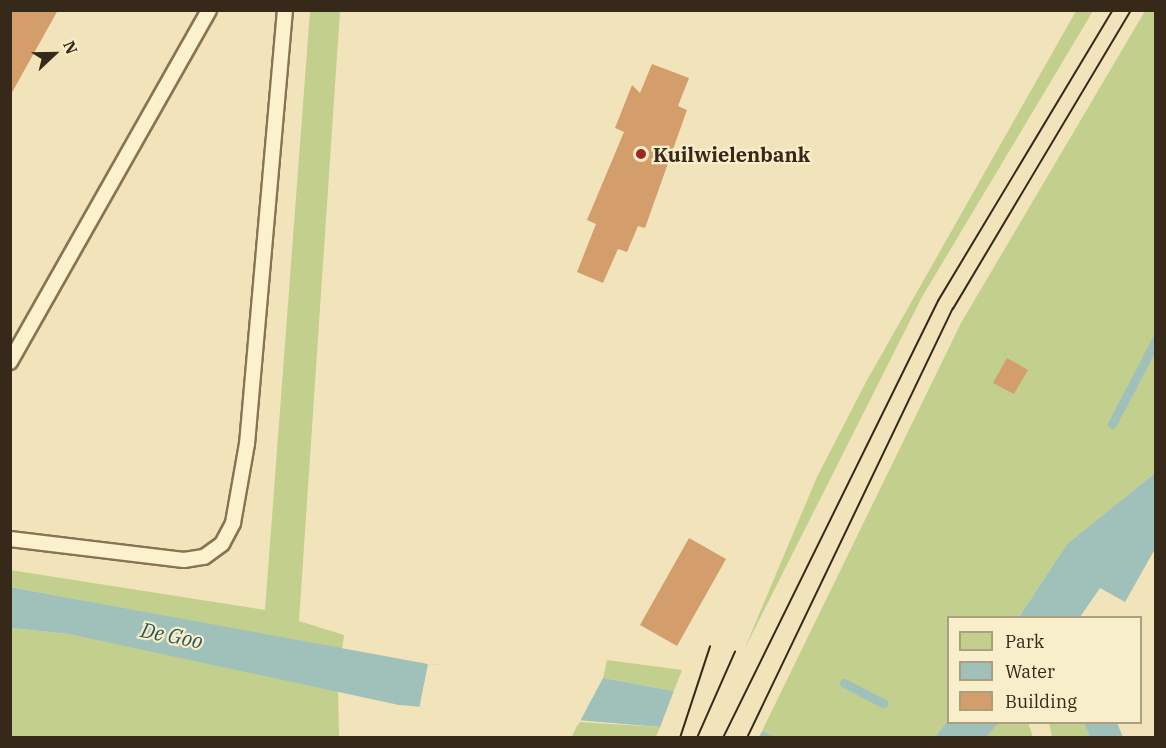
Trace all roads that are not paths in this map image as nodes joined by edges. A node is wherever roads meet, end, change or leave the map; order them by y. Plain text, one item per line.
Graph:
1 (208, 10) edge
2 (285, 10) edge
3 (10, 362) edge
4 (10, 539) edge

1 - 3 lane
2 - 4 lane

